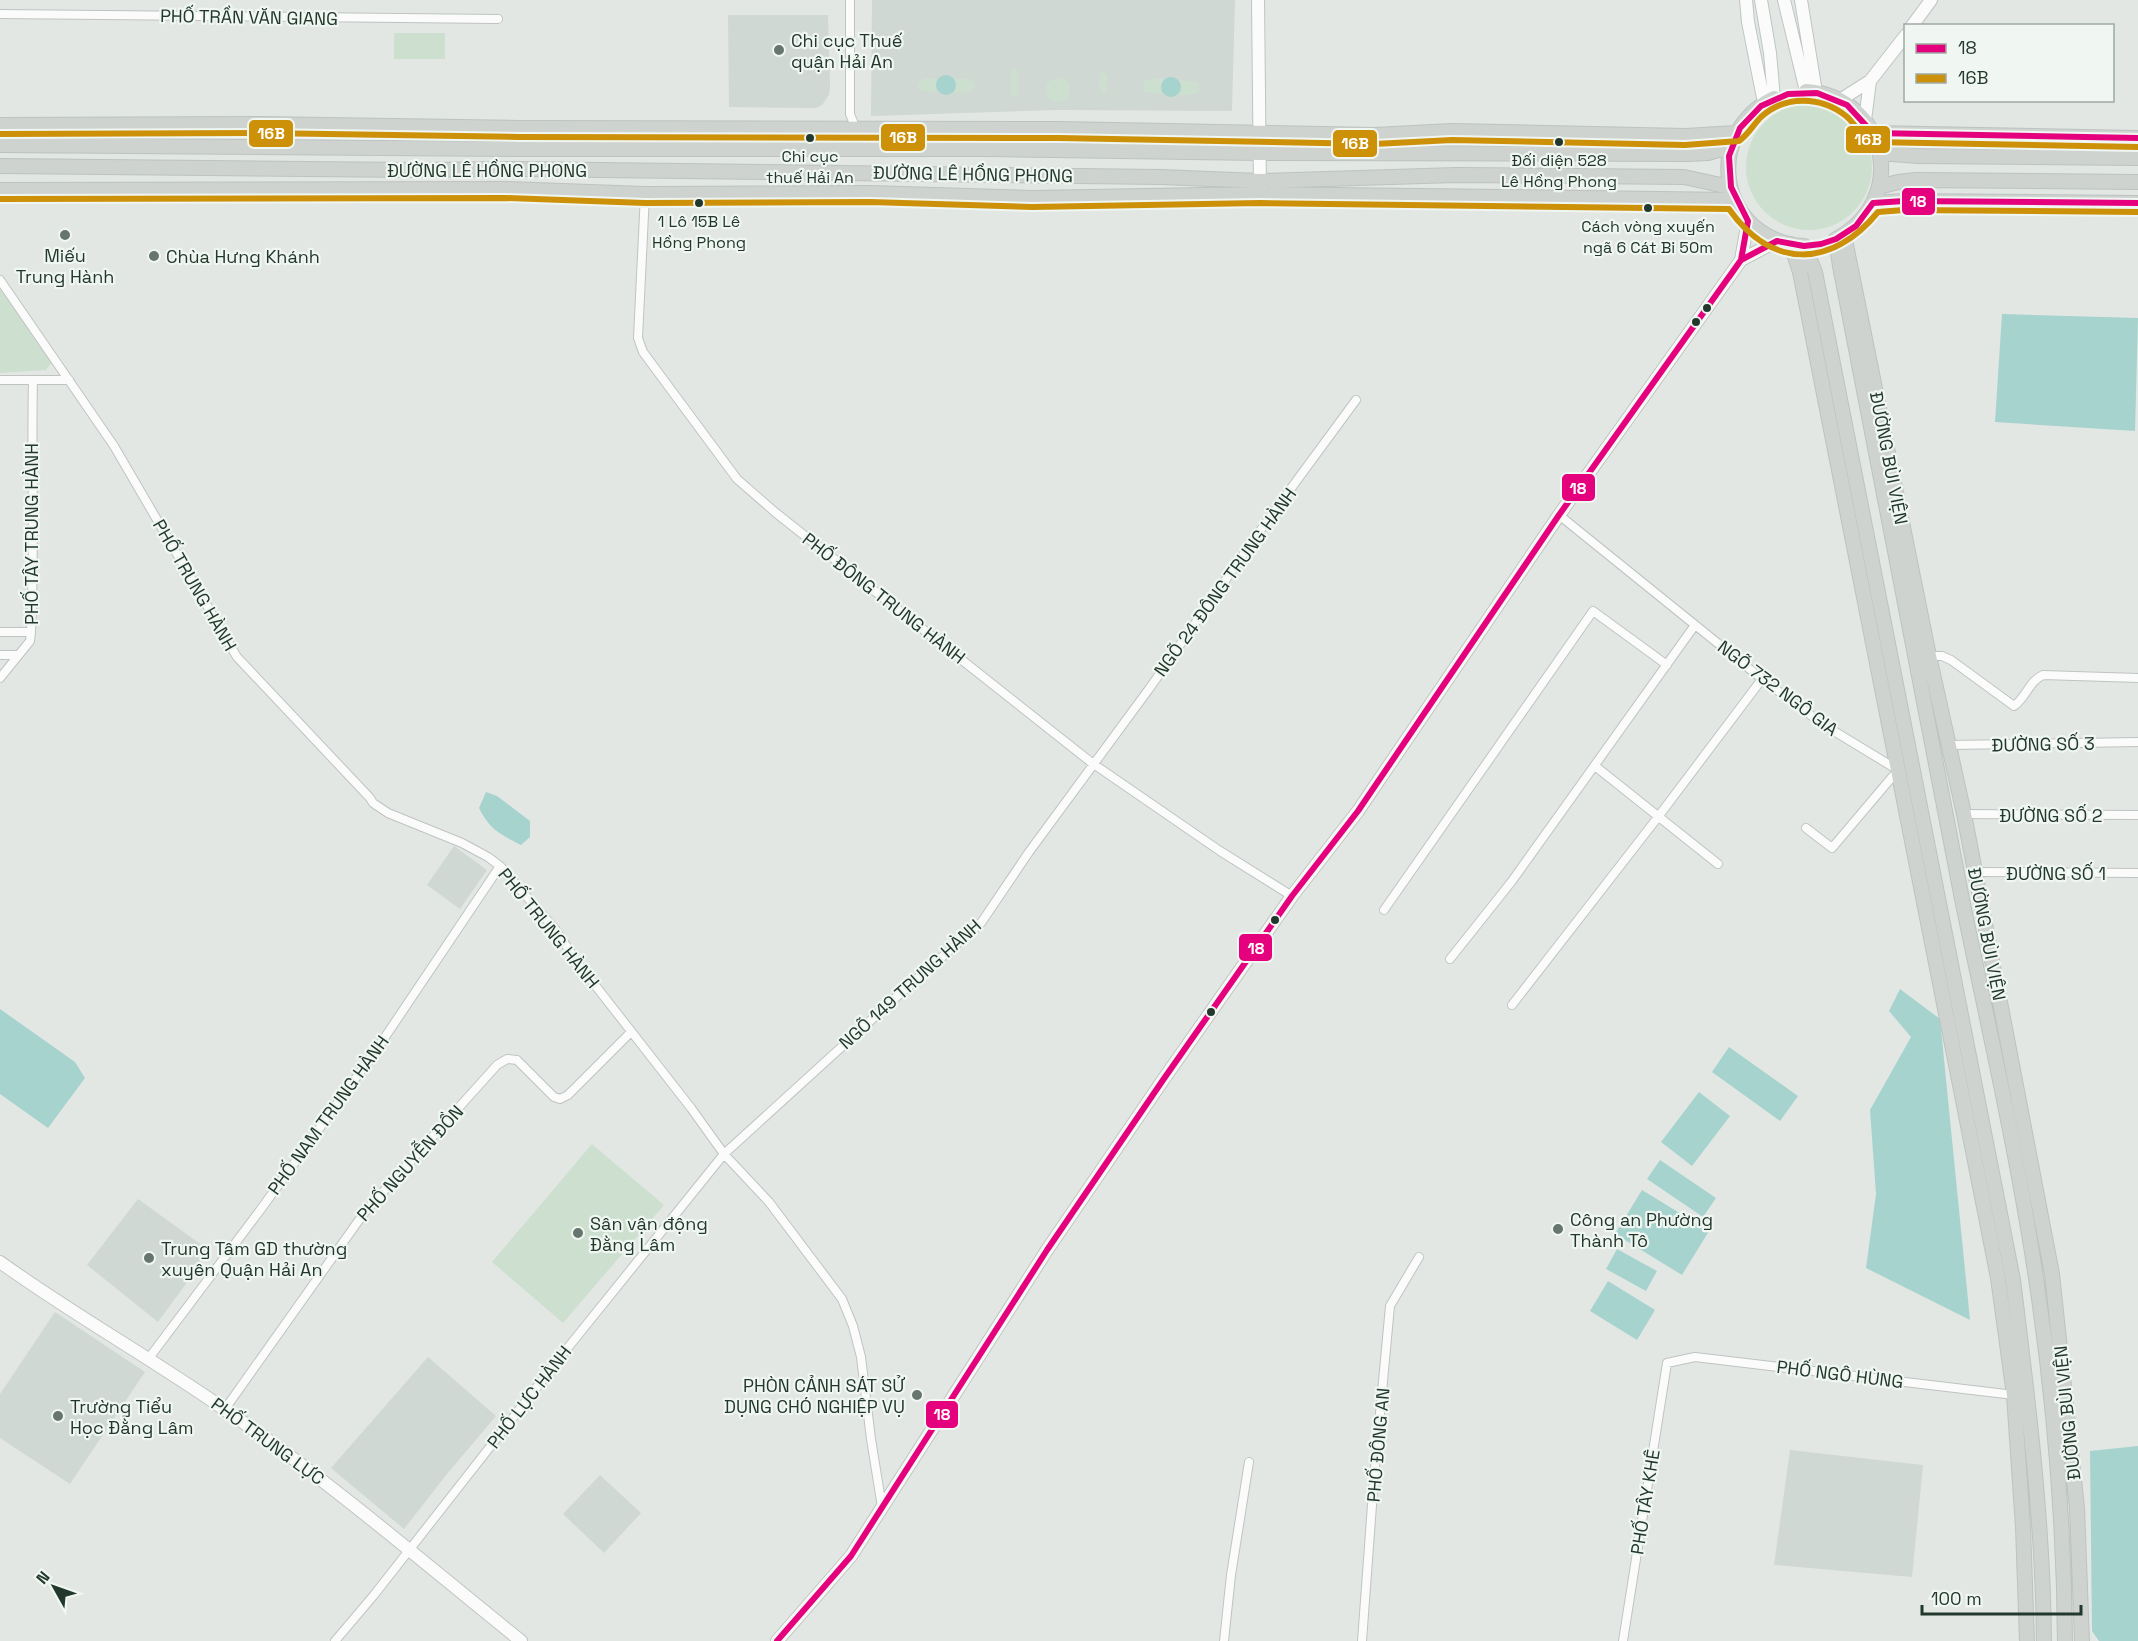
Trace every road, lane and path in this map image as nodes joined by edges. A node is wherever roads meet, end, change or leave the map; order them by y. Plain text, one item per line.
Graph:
1 (850, 0) edge
2 (1258, 0) edge
3 (1746, 0) edge
4 (1761, 0) edge
5 (1784, 0) edge
6 (1801, 0) edge
7 (1931, 0) edge
8 (0, 14) edge
9 (498, 20) dead end
10 (1913, 24) edge
11 (1904, 35) edge
12 (1870, 81) junction
13 (1811, 92) junction
14 (1769, 100) junction
15 (1840, 100) junction
16 (1865, 120) junction
17 (0, 125) edge
18 (96, 125) junction
19 (510, 128) junction
20 (856, 129) junction
21 (1873, 133) junction
22 (1259, 134) junction
23 (2138, 138) edge
24 (1734, 139) junction
25 (0, 145) edge
26 (96, 145) junction
27 (509, 149) junction
28 (884, 149) junction
29 (1259, 153) junction
30 (1880, 153) junction
31 (2138, 158) edge
32 (0, 166) edge
33 (94, 166) junction
34 (507, 169) junction
35 (2138, 182) edge
36 (1260, 187) junction
37 (1879, 187) junction
38 (94, 189) junction
39 (505, 189) junction
40 (0, 190) edge
41 (645, 194) junction
42 (1732, 194) junction
43 (1873, 203) junction
44 (2138, 203) edge
45 (1748, 221) junction
46 (1840, 237) junction
47 (1777, 241) junction
48 (1797, 245) junction
49 (1741, 260) junction
50 (0, 280) edge
51 (0, 380) edge
52 (33, 380) junction
53 (69, 380) junction
54 (1356, 400) dead end
55 (1559, 515) junction
56 (1695, 625) junction
57 (0, 632) edge
58 (31, 632) junction
59 (0, 655) edge
60 (18, 655) junction
61 (1929, 656) junction
62 (1667, 665) junction
63 (0, 678) edge
64 (2138, 678) edge
65 (1762, 679) junction
66 (2138, 742) edge
67 (1948, 745) junction
68 (1092, 764) junction
69 (1594, 766) junction
70 (1898, 771) junction
71 (1964, 814) junction
72 (2138, 815) edge
73 (1658, 817) junction
74 (1806, 828) dead end
75 (1718, 864) dead end
76 (500, 866) junction
77 (1974, 872) junction
78 (2138, 873) edge
79 (1292, 896) junction
80 (1384, 910) dead end
81 (1450, 959) dead end
82 (1512, 1005) dead end
83 (631, 1032) junction
84 (724, 1154) junction
85 (1419, 1257) dead end
86 (0, 1262) edge
87 (149, 1358) junction
88 (1666, 1363) joint
89 (2014, 1395) junction
90 (225, 1409) junction
91 (1249, 1462) dead end
92 (882, 1507) junction
93 (410, 1550) junction
94 (335, 1641) edge
95 (521, 1641) edge
96 (777, 1641) edge
97 (1224, 1641) edge
98 (1362, 1641) edge
99 (1623, 1641) edge
100 (2026, 1641) edge
101 (2044, 1641) edge
102 (2066, 1641) edge
103 (2082, 1641) edge

1 - 20 street
2 - 22 main road
3 - 14 main road
4 - 14 main road
5 - 13 main road
6 - 13 main road
7 - 10 main road
8 - 9 street, PHỐ TRẦN VĂN GIANG
11 - 12 main road
12 - 15 main road
12 - 16 main road
13 - 15 main road
14 - 24 main road
15 - 16 main road
16 - 21 main road
17 - 18 main road
18 - 19 main road
18 - 26 main road
19 - 20 main road
19 - 27 main road
20 - 22 main road
20 - 28 street
21 - 23 main road
21 - 30 main road
22 - 24 main road
22 - 29 main road
24 - 29 main road, ĐƯỜNG LÊ HỒNG PHONG
24 - 42 main road
25 - 26 main road, ĐƯỜNG LÊ HỒNG PHONG
26 - 27 main road, ĐƯỜNG LÊ HỒNG PHONG
27 - 28 main road, ĐƯỜNG LÊ HỒNG PHONG
27 - 34 main road
28 - 29 main road, ĐƯỜNG LÊ HỒNG PHONG
29 - 36 main road
30 - 31 main road
30 - 37 main road
32 - 33 main road, ĐƯỜNG LÊ HỒNG PHONG
33 - 34 main road, ĐƯỜNG LÊ HỒNG PHONG
33 - 38 main road
34 - 36 main road, ĐƯỜNG LÊ HỒNG PHONG
34 - 39 main road
35 - 37 main road
36 - 41 main road, ĐƯỜNG LÊ HỒNG PHONG
36 - 42 main road, ĐƯỜNG LÊ HỒNG PHONG
36 - 42 main road, ĐƯỜNG LÊ HỒNG PHONG
37 - 43 main road
38 - 39 main road, ĐƯỜNG LÊ HỒNG PHONG
38 - 40 main road, ĐƯỜNG LÊ HỒNG PHONG
39 - 41 main road, ĐƯỜNG LÊ HỒNG PHONG
41 - 68 street, PHỐ ĐÔNG TRUNG HÀNH
42 - 45 main road
43 - 44 main road
43 - 46 main road
45 - 47 main road
45 - 49 main road
46 - 61 main road, ĐƯỜNG BÙI VIỆN
46 - 102 main road, ĐƯỜNG BÙI VIỆN
47 - 48 main road
47 - 49 main road
48 - 70 main road
48 - 101 main road, ĐƯỜNG BÙI VIỆN
49 - 55 main road
50 - 53 street, PHỐ TRUNG HÀNH
51 - 52 street
52 - 53 street
52 - 58 street, PHỐ TÂY TRUNG HÀNH
53 - 76 street, PHỐ TRUNG HÀNH
54 - 68 street, NGÕ 24 ĐÔNG TRUNG HÀNH
55 - 56 street, NGÕ 732 NGÔ GIA
55 - 79 main road
56 - 62 street
56 - 65 street, NGÕ 732 NGÔ GIA
57 - 58 street
58 - 60 street, PHỐ TÂY TRUNG HÀNH
59 - 60 street
60 - 63 street, PHỐ TÂY TRUNG HÀNH
61 - 64 street
61 - 67 main road, ĐƯỜNG BÙI VIỆN
62 - 69 street
62 - 80 street
65 - 70 street, NGÕ 732 NGÔ GIA
65 - 73 street
66 - 67 street, ĐƯỜNG SỐ 3
67 - 71 main road, ĐƯỜNG BÙI VIỆN
68 - 79 street, PHỐ ĐÔNG TRUNG HÀNH
68 - 84 street, NGÕ 149 TRUNG HÀNH
69 - 73 street
69 - 81 street
70 - 74 street
70 - 89 main road
71 - 72 street, ĐƯỜNG SỐ 2
71 - 77 main road, ĐƯỜNG BÙI VIỆN
73 - 75 street
73 - 82 street
76 - 83 street, PHỐ TRUNG HÀNH
76 - 87 street, PHỐ NAM TRUNG HÀNH
77 - 78 street, ĐƯỜNG SỐ 1
77 - 103 main road, ĐƯỜNG BÙI VIỆN
79 - 92 main road
83 - 84 street, PHỐ TRUNG HÀNH
83 - 90 street, PHỐ NGUYỄN ĐỒN
84 - 92 street, PHỐ TRUNG HÀNH
84 - 93 street, PHỐ LỰC HÀNH
85 - 98 street, PHỐ ĐÔNG AN
86 - 87 main road, PHỐ TRUNG LỰC
87 - 90 main road, PHỐ TRUNG LỰC
88 - 89 street, PHỐ NGÔ HÙNG
88 - 99 street, PHỐ TÂY KHÊ
89 - 100 main road
90 - 93 main road, PHỐ TRUNG LỰC
91 - 97 street
92 - 96 main road
93 - 94 street, PHỐ LỰC HÀNH
93 - 95 main road, PHỐ TRUNG LỰC

